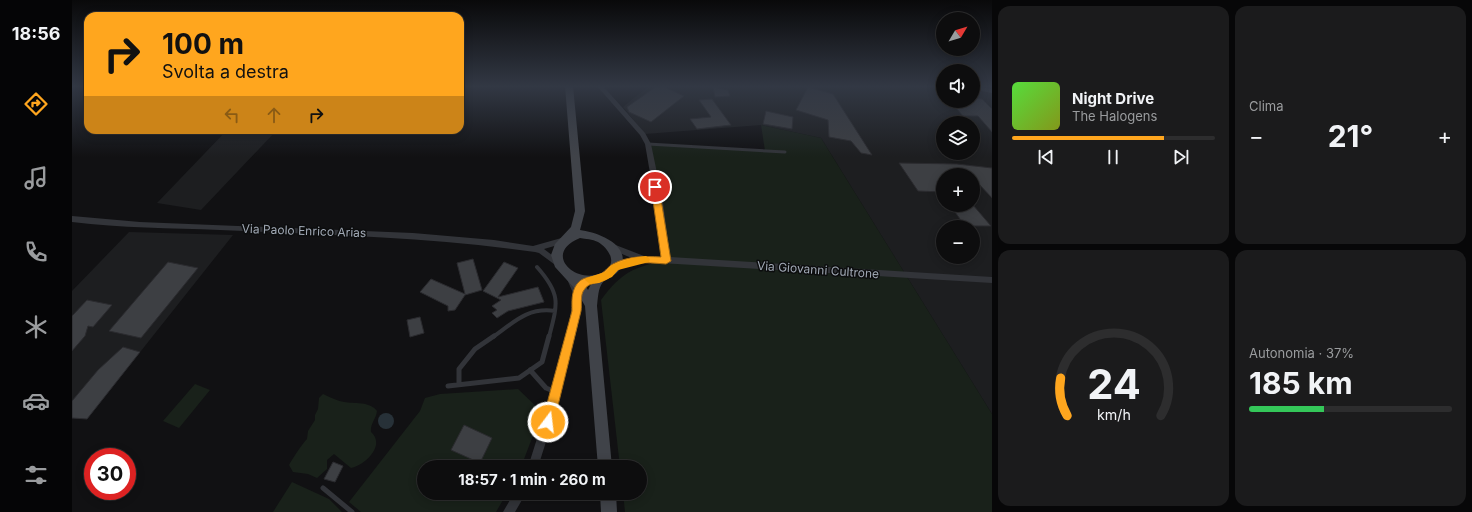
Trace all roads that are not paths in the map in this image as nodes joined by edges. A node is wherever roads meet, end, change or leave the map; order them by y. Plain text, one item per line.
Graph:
1 (571, 110) edge
2 (621, 110) edge
3 (648, 144) junction
4 (785, 152) dead end
5 (580, 210) junction
6 (72, 219) edge
7 (598, 236) junction
8 (567, 239) junction
9 (613, 247) junction
10 (535, 248) junction
11 (644, 259) junction
12 (666, 261) junction
13 (537, 267) dead end
14 (615, 267) junction
15 (563, 269) junction
16 (599, 279) junction
17 (992, 280) edge
18 (582, 287) junction
19 (591, 306) junction
20 (555, 311) junction
21 (530, 370) junction
22 (459, 384) junction
23 (448, 386) dead end
24 (556, 392) junction
25 (535, 460) edge
26 (604, 460) edge
27 (323, 488) dead end
28 (516, 500) edge
29 (609, 500) edge
30 (352, 512) edge
31 (509, 512) edge
32 (610, 512) edge

1 - 5 main road
2 - 3 street
3 - 4 lane
3 - 12 street
5 - 7 main road
5 - 8 main road
6 - 10 street, Via Paolo Enrico Arias
7 - 8 main road
7 - 9 main road
8 - 10 street
8 - 15 main road
9 - 11 street
9 - 14 main road
10 - 15 street
11 - 12 street, Via Giovanni Cultrone
11 - 14 street
12 - 17 street, Via Giovanni Cultrone
13 - 20 lane
14 - 16 main road
15 - 18 main road
16 - 18 main road
16 - 19 main road
18 - 19 main road
18 - 24 street
19 - 26 main road
20 - 21 lane
20 - 22 lane
21 - 22 lane
21 - 24 lane
22 - 23 lane
24 - 25 street
27 - 30 lane
28 - 31 street
29 - 32 main road

